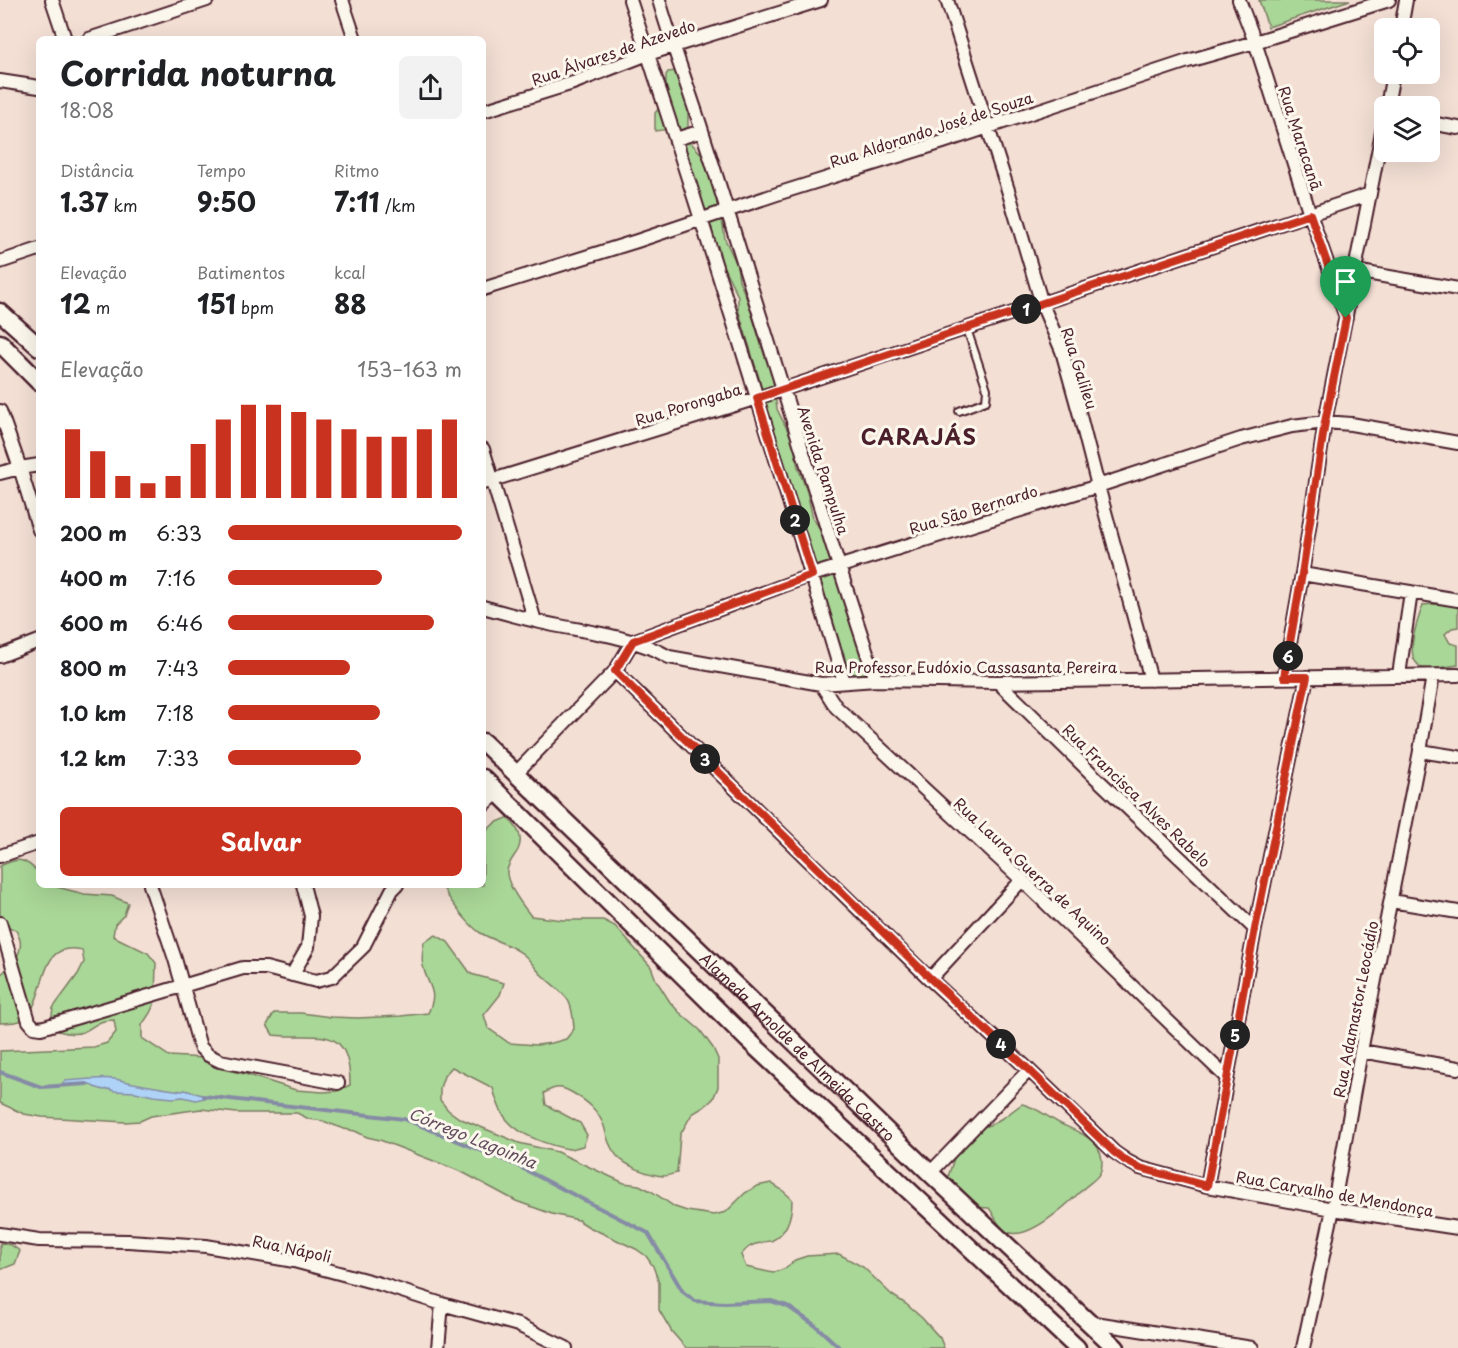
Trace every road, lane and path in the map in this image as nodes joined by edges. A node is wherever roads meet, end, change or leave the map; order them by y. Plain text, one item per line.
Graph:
1 (52, 0) edge
2 (207, 0) edge
3 (342, 0) edge
4 (630, 0) edge
5 (659, 0) edge
6 (821, 0) edge
7 (947, 0) edge
8 (1239, 0) edge
9 (1389, 0) edge
10 (1406, 0) edge
11 (802, 3) edge
12 (1403, 18) edge
13 (63, 36) edge
14 (98, 36) edge
15 (354, 36) edge
16 (1255, 42) junction
17 (672, 46) junction
18 (648, 54) junction
19 (0, 81) edge
20 (36, 87) edge
21 (486, 110) edge
22 (1440, 125) edge
23 (987, 127) junction
24 (1458, 128) edge
25 (702, 131) junction
26 (676, 139) junction
27 (1376, 162) edge
28 (1370, 194) junction
29 (727, 211) junction
30 (1310, 214) junction
31 (701, 219) junction
32 (36, 250) edge
33 (0, 262) edge
34 (1355, 271) junction
35 (486, 288) edge
36 (1458, 289) edge
37 (1042, 304) junction
38 (0, 312) edge
39 (1346, 318) junction
40 (967, 328) junction
41 (0, 343) edge
42 (36, 344) edge
43 (36, 379) edge
44 (782, 389) junction
45 (757, 398) junction
46 (0, 411) edge
47 (959, 411) dead end
48 (1325, 422) junction
49 (1458, 443) edge
50 (36, 465) edge
51 (20, 468) junction
52 (0, 473) edge
53 (488, 481) edge
54 (1098, 486) junction
55 (36, 520) edge
56 (838, 566) junction
57 (1302, 574) junction
58 (812, 575) junction
59 (1411, 592) junction
60 (1458, 600) edge
61 (486, 608) edge
62 (535, 621) junction
63 (633, 641) junction
64 (36, 642) edge
65 (0, 656) edge
66 (615, 671) junction
67 (1399, 675) junction
68 (1458, 675) edge
69 (1433, 676) junction
70 (1284, 677) junction
71 (1307, 677) junction
72 (876, 680) junction
73 (1150, 680) junction
74 (844, 682) junction
75 (998, 682) junction
76 (820, 684) junction
77 (486, 745) edge
78 (1420, 751) junction
79 (1458, 757) edge
80 (516, 773) junction
81 (486, 781) edge
82 (498, 792) junction
83 (486, 803) edge
84 (36, 844) edge
85 (0, 856) edge
86 (1022, 880) junction
87 (630, 884) junction
88 (151, 888) edge
89 (304, 888) edge
90 (394, 888) edge
91 (1391, 901) junction
92 (611, 904) junction
93 (1458, 912) edge
94 (0, 923) edge
95 (1255, 929) junction
96 (292, 975) junction
97 (930, 978) junction
98 (183, 986) junction
99 (1361, 1051) junction
100 (1458, 1068) edge
101 (1029, 1070) junction
102 (1227, 1078) junction
103 (338, 1083) dead end
104 (930, 1173) junction
105 (1207, 1186) junction
106 (1333, 1209) junction
107 (1458, 1228) edge
108 (0, 1234) edge
109 (442, 1304) junction
110 (1089, 1322) junction
111 (438, 1348) edge
112 (566, 1348) edge
113 (1077, 1348) edge
114 (1116, 1348) edge
115 (1252, 1348) edge
116 (1303, 1348) edge

1 - 13 street
2 - 14 street
3 - 15 street
4 - 18 street
5 - 17 street, Avenida Pampulha
6 - 11 street, Rua Álvares de Azevedo
7 - 23 street, Rua Galileu
8 - 16 street, Rua Maracanã
9 - 16 street, Rua Aldorando José de Souza
10 - 12 street
11 - 17 street, Rua Álvares de Azevedo
16 - 23 street, Rua Aldorando José de Souza
16 - 30 street, Rua Maracanã
17 - 18 street, Rua Álvares de Azevedo
17 - 25 street, Avenida Pampulha
18 - 21 street, Rua Álvares de Azevedo
18 - 26 street
19 - 20 street
22 - 24 street
23 - 29 street, Rua Aldorando José de Souza
23 - 37 street, Rua Galileu
25 - 26 street
25 - 29 street, Avenida Pampulha
26 - 31 street
27 - 28 street
28 - 30 street, Rua Porongaba
28 - 34 street
29 - 31 street, Rua Aldorando José de Souza
29 - 44 street, Avenida Pampulha
30 - 37 street, Rua Porongaba
30 - 39 street, Rua Maracanã
31 - 35 street, Rua Aldorando José de Souza
31 - 45 street
32 - 33 street
34 - 36 street
34 - 39 street
37 - 40 street, Rua Porongaba
37 - 54 street, Rua Galileu
38 - 42 main road
39 - 48 street
40 - 44 street, Rua Porongaba
40 - 47 lane
41 - 43 main road
44 - 45 street, Rua Porongaba
44 - 56 street, Avenida Pampulha
45 - 53 street, Rua Porongaba
45 - 58 street
46 - 51 street
48 - 49 street, Rua São Bernardo
48 - 54 street, Rua São Bernardo
48 - 57 street
50 - 51 street
51 - 52 street
51 - 55 street
53 - 62 street
54 - 56 street, Rua São Bernardo
54 - 73 street, Rua Galileu
56 - 58 street, Rua São Bernardo
56 - 72 street, Avenida Pampulha
57 - 59 street
57 - 70 street
58 - 63 street, Rua São Bernardo
58 - 74 street
59 - 60 street
59 - 67 street
61 - 62 street, Rua Professor Eudóxio Cassasanta Pereira
62 - 63 street, Rua Professor Eudóxio Cassasanta Pereira
63 - 66 street
63 - 76 street, Rua Professor Eudóxio Cassasanta Pereira
64 - 65 street
66 - 80 street
66 - 97 street, Rua Carvalho de Mendonça
67 - 69 street, Rua Professor Eudóxio Cassasanta Pereira
67 - 71 street, Rua Professor Eudóxio Cassasanta Pereira
68 - 69 street, Rua Professor Eudóxio Cassasanta Pereira
69 - 78 street, Rua Adamastor Leocádio
70 - 71 street, Rua Professor Eudóxio Cassasanta Pereira
70 - 73 street, Rua Professor Eudóxio Cassasanta Pereira
71 - 95 street
72 - 74 street, Rua Professor Eudóxio Cassasanta Pereira
72 - 75 street, Rua Professor Eudóxio Cassasanta Pereira
73 - 75 street, Rua Professor Eudóxio Cassasanta Pereira
74 - 76 street, Rua Professor Eudóxio Cassasanta Pereira
75 - 95 street, Rua Francisca Alves Rabelo
76 - 86 street, Rua Laura Guerra de Aquino
77 - 80 main road, Alameda Arnolde de Almeida Castro
78 - 79 street
78 - 91 street, Rua Adamastor Leocádio
80 - 87 main road, Alameda Arnolde de Almeida Castro
81 - 82 main road, Alameda Arnolde de Almeida Castro
82 - 83 street
82 - 92 main road, Alameda Arnolde de Almeida Castro
84 - 85 street
86 - 97 street
86 - 102 street, Rua Laura Guerra de Aquino
87 - 92 main road
87 - 104 main road, Alameda Arnolde de Almeida Castro
88 - 98 street
89 - 96 street
90 - 96 street
91 - 93 street
91 - 99 street, Rua Adamastor Leocádio
92 - 113 main road, Alameda Arnolde de Almeida Castro
94 - 98 street
95 - 102 street
96 - 98 street
97 - 101 street, Rua Carvalho de Mendonça
98 - 103 street
99 - 100 street
99 - 106 street, Rua Adamastor Leocádio
101 - 104 street
101 - 105 street, Rua Carvalho de Mendonça
102 - 105 street
104 - 110 main road, Alameda Arnolde de Almeida Castro
105 - 106 street, Rua Carvalho de Mendonça
106 - 107 street, Rua Carvalho de Mendonça
106 - 116 street, Rua Adamastor Leocádio
108 - 109 street, Rua Nápoli
109 - 111 street
109 - 112 street, Rua Nápoli
110 - 114 main road, Alameda Arnolde de Almeida Castro
110 - 115 street

